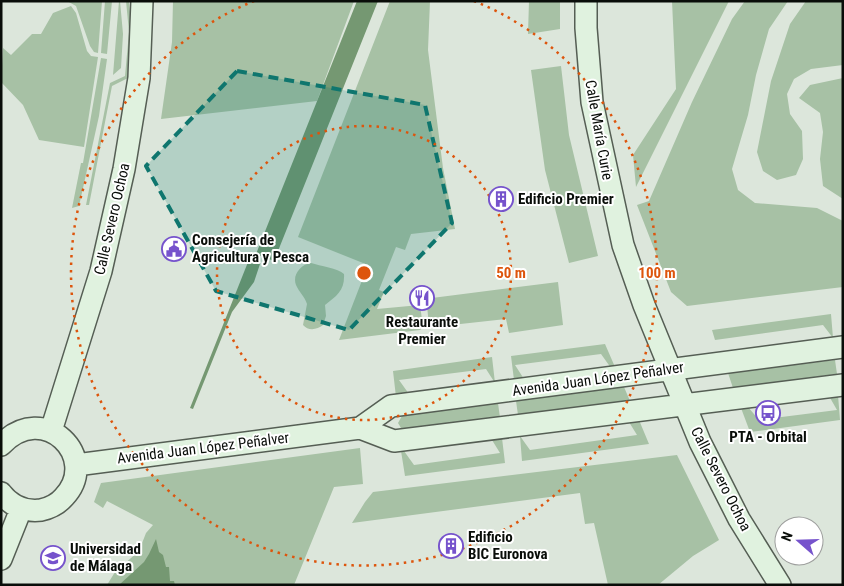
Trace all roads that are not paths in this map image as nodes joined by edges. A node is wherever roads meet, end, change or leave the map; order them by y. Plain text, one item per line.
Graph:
1 (142, 1) edge
2 (586, 1) edge
3 (843, 347) edge
4 (670, 369) junction
5 (843, 385) edge
6 (684, 404) junction
7 (360, 428) junction
8 (50, 431) junction
9 (1, 445) edge
10 (85, 463) junction
11 (1, 493) edge
12 (21, 509) junction
13 (1, 559) edge
14 (780, 585) edge

1 - 8 main road, Calle Severo Ochoa
2 - 4 main road, Calle María Curie
3 - 4 main road, Avenida Juan López Peñalver
4 - 6 main road, Calle Severo Ochoa
4 - 7 main road, Avenida Juan López Peñalver
5 - 6 main road, Avenida Juan López Peñalver
6 - 7 main road, Avenida Juan López Peñalver
6 - 14 main road, Calle Severo Ochoa
7 - 10 main road, Avenida Juan López Peñalver
8 - 9 main road
8 - 10 main road
10 - 12 main road
11 - 12 main road
12 - 13 main road

